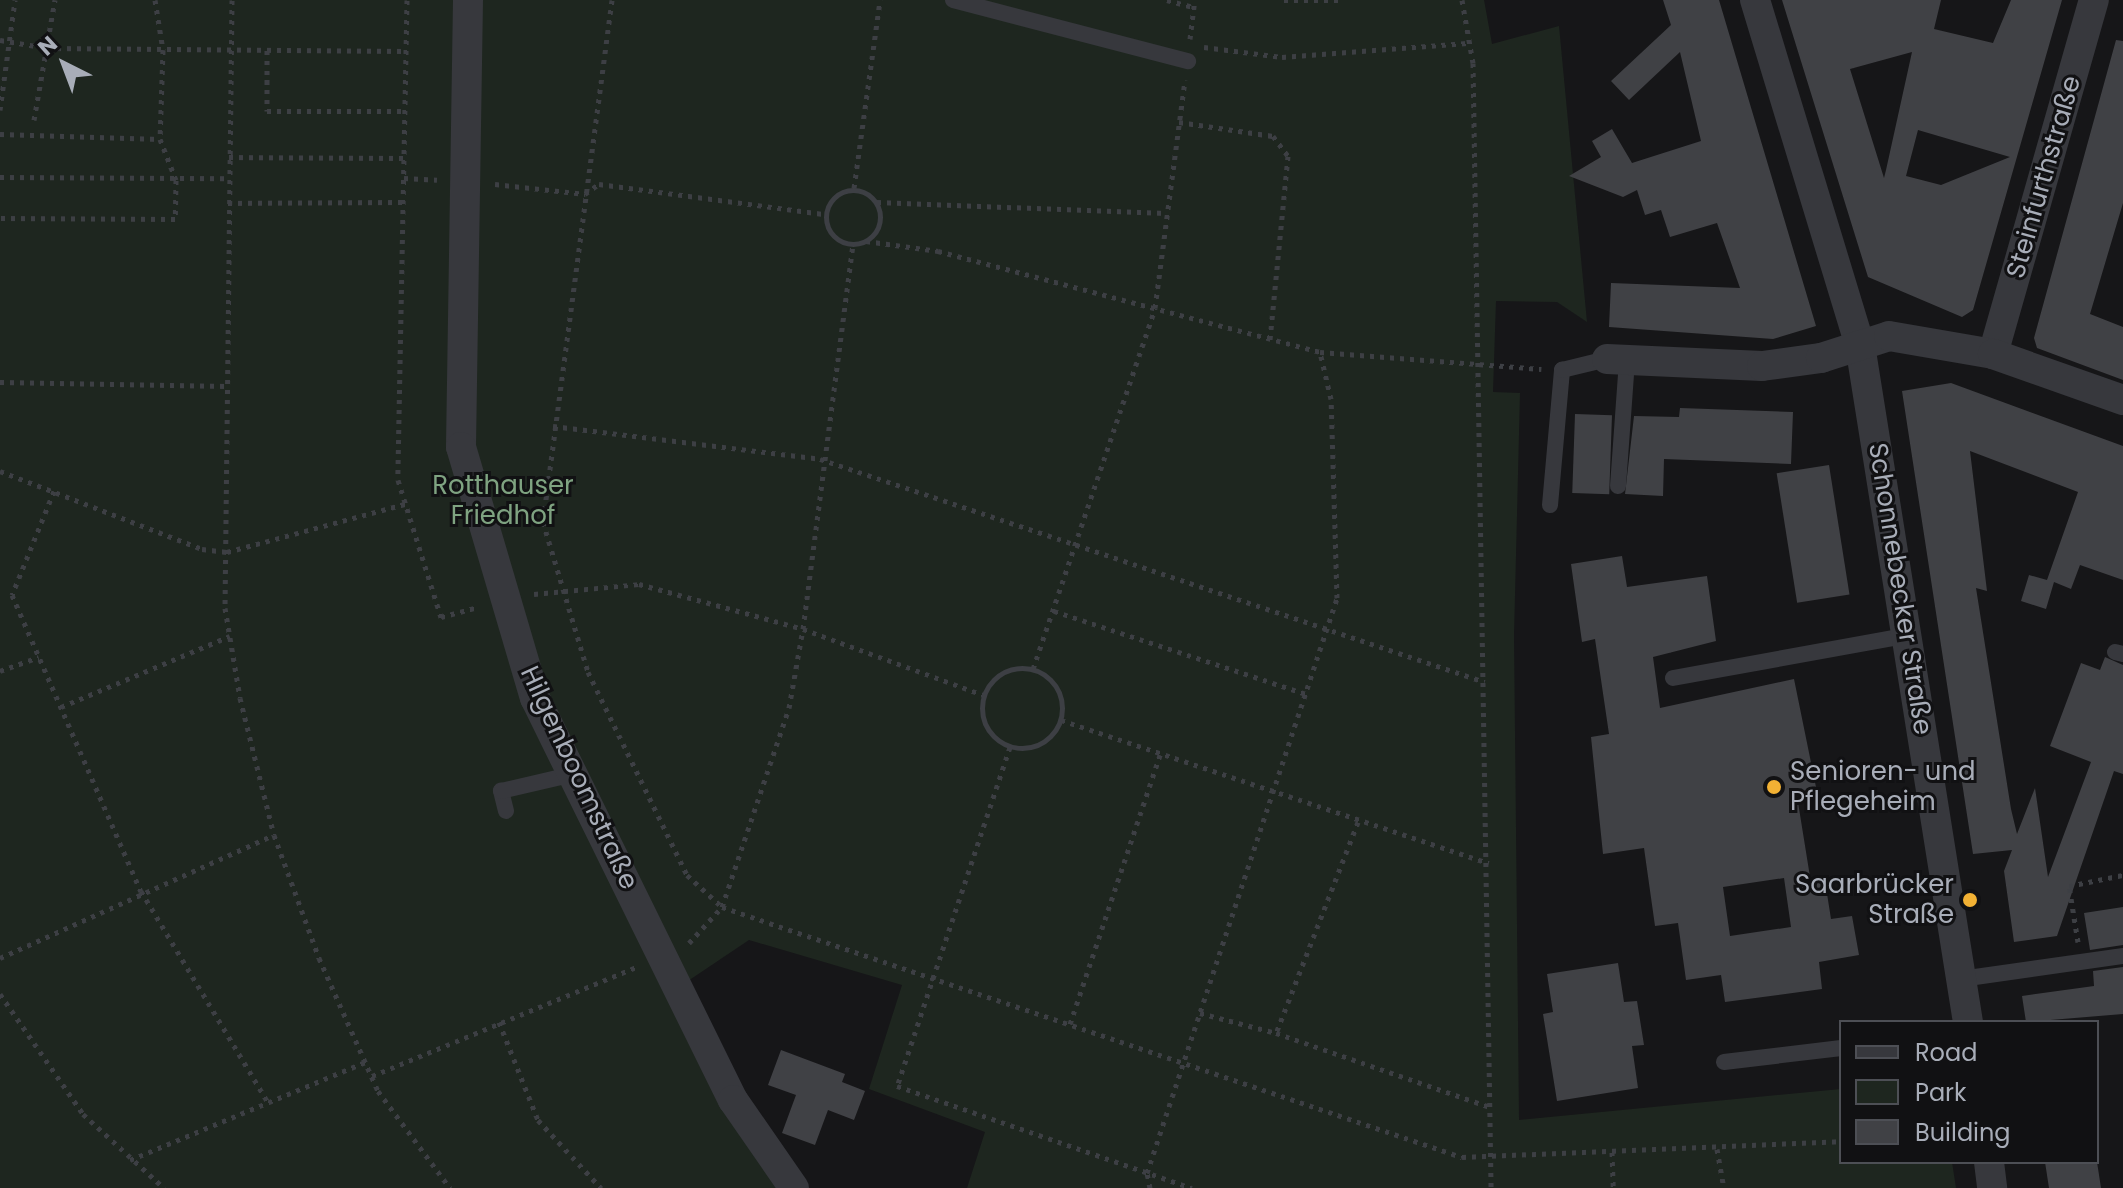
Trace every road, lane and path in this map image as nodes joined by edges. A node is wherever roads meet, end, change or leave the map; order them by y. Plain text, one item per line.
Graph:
1 (15, 0) edge
2 (55, 0) edge
3 (155, 0) edge
4 (232, 0) edge
5 (407, 0) edge
6 (468, 0) edge
7 (612, 0) edge
8 (880, 0) edge
9 (953, 0) edge
10 (1167, 0) edge
11 (1284, 0) edge
12 (1341, 0) edge
13 (1462, 0) edge
14 (1755, 0) edge
15 (2094, 0) edge
16 (1314, 1) edge
17 (1194, 4) edge
18 (0, 40) edge
19 (9, 42) junction
20 (1470, 43) junction
21 (47, 48) junction
22 (163, 50) junction
23 (228, 50) junction
24 (267, 50) junction
25 (405, 51) junction
26 (1188, 61) joint
27 (0, 110) edge
28 (406, 111) junction
29 (34, 120) dead end
30 (1179, 122) junction
31 (0, 134) edge
32 (160, 139) junction
33 (229, 157) junction
34 (405, 158) junction
35 (0, 177) edge
36 (228, 178) junction
37 (404, 178) junction
38 (176, 180) junction
39 (465, 181) junction
40 (854, 188) junction
41 (585, 194) junction
42 (404, 202) junction
43 (877, 202) junction
44 (228, 203) junction
45 (1166, 213) junction
46 (825, 214) junction
47 (0, 218) edge
48 (866, 241) junction
49 (853, 245) junction
50 (1155, 308) junction
51 (1270, 341) junction
52 (1860, 345) junction
53 (1320, 352) junction
54 (1993, 354) junction
55 (1617, 360) junction
56 (1478, 365) junction
57 (1562, 370) junction
58 (0, 382) edge
59 (227, 386) junction
60 (2123, 400) edge
61 (553, 426) junction
62 (820, 459) junction
63 (0, 471) edge
64 (1618, 486) dead end
65 (54, 491) junction
66 (408, 503) junction
67 (1550, 505) dead end
68 (1077, 544) junction
69 (227, 552) junction
70 (566, 588) junction
71 (506, 600) junction
72 (1054, 611) junction
73 (1328, 626) junction
74 (803, 629) junction
75 (1909, 635) junction
76 (230, 636) junction
77 (39, 657) junction
78 (1033, 669) junction
79 (0, 671) edge
80 (1673, 678) dead end
81 (1485, 682) junction
82 (1306, 694) junction
83 (983, 695) junction
84 (61, 707) junction
85 (1061, 720) junction
86 (1010, 747) junction
87 (1160, 755) junction
88 (574, 774) junction
89 (1272, 795) junction
90 (506, 811) dead end
91 (1358, 822) junction
92 (274, 835) junction
93 (1489, 863) junction
94 (2123, 875) edge
95 (141, 891) junction
96 (722, 907) junction
97 (665, 955) junction
98 (2123, 956) edge
99 (0, 958) edge
100 (2081, 962) junction
101 (934, 978) junction
102 (1961, 979) junction
103 (0, 994) edge
104 (1200, 1013) junction
105 (1968, 1020) edge
106 (499, 1022) junction
107 (1070, 1024) junction
108 (1276, 1033) junction
109 (1839, 1048) edge
110 (366, 1062) junction
111 (1724, 1062) dead end
112 (1183, 1063) junction
113 (372, 1076) junction
114 (267, 1101) junction
115 (1490, 1107) junction
116 (1839, 1141) edge
117 (1717, 1149) junction
118 (1612, 1152) junction
119 (1490, 1155) junction
120 (130, 1160) junction
121 (1989, 1164) edge
122 (1147, 1173) junction
123 (164, 1188) edge
124 (450, 1188) edge
125 (601, 1188) edge
126 (794, 1188) edge
127 (1150, 1188) edge
128 (1192, 1188) edge
129 (1491, 1188) edge
130 (1613, 1188) edge
131 (1724, 1188) edge
132 (1992, 1188) edge

1 - 19 path
2 - 21 path
3 - 22 path
4 - 23 path
5 - 25 path
6 - 39 street, Hilgenboomstraße
7 - 41 path
8 - 40 path
9 - 26 lane
10 - 17 path
11 - 16 path
12 - 16 path
13 - 20 path
14 - 52 street, Schonnebecker Straße
15 - 54 street, Steinfurthstraße
17 - 20 path
18 - 19 path
19 - 21 path
19 - 27 path
20 - 56 path
21 - 22 path
21 - 29 path
22 - 23 path
22 - 32 path
23 - 24 path
23 - 33 path
24 - 25 path
24 - 28 path
25 - 28 path
26 - 30 path
28 - 34 path
30 - 45 path
30 - 51 path
31 - 32 path
32 - 38 path
33 - 34 path
33 - 36 path
34 - 37 path
35 - 38 path
36 - 38 path
36 - 44 path
37 - 39 path
37 - 42 path
38 - 47 path
39 - 41 path
39 - 71 street, Hilgenboomstraße
40 - 43 path
40 - 46 path
41 - 46 path
41 - 61 path
42 - 44 path
42 - 66 path
43 - 45 path
43 - 48 path
44 - 59 path
45 - 50 path
46 - 49 path
48 - 49 path
48 - 50 path
49 - 62 path
50 - 51 path
50 - 68 path
51 - 53 path
52 - 54 street
52 - 55 street
52 - 75 street, Schonnebecker Straße
53 - 56 path
53 - 73 path
54 - 60 street
55 - 57 lane
55 - 64 lane
56 - 57 path
56 - 81 path
57 - 67 lane
58 - 59 path
59 - 69 path
61 - 62 path
61 - 70 path
62 - 68 path
62 - 74 path
63 - 65 path
65 - 69 path
65 - 77 path
66 - 69 path
66 - 71 path
68 - 72 path
68 - 73 path
69 - 76 path
70 - 71 path
70 - 74 path
70 - 96 path
71 - 88 street, Hilgenboomstraße
72 - 78 path
72 - 82 path
73 - 81 path
73 - 82 path
74 - 83 path
74 - 96 path
75 - 80 lane
75 - 102 street, Schonnebecker Straße
76 - 84 path
76 - 92 path
77 - 79 path
77 - 84 path
78 - 83 path
78 - 85 path
81 - 93 path
82 - 89 path
83 - 86 path
84 - 95 path
85 - 86 path
85 - 87 path
86 - 101 path
87 - 89 path
87 - 107 path
88 - 90 lane
88 - 97 street, Hilgenboomstraße
89 - 91 path
89 - 104 path
91 - 93 path
91 - 108 path
92 - 95 path
92 - 110 path
93 - 115 path
94 - 100 path
95 - 99 path
95 - 114 path
96 - 97 path
96 - 101 path
97 - 106 path
97 - 126 street, Hilgenboomstraße
98 - 100 lane
100 - 102 lane
101 - 107 path
101 - 122 path
102 - 105 street, Schonnebecker Straße
103 - 120 path
104 - 108 path
104 - 112 path
106 - 113 path
106 - 125 path
107 - 112 path
108 - 115 path
109 - 111 lane
110 - 113 path
110 - 114 path
112 - 119 path
112 - 122 path
113 - 124 path
114 - 120 path
115 - 119 path
116 - 117 path
117 - 118 path
117 - 131 path
118 - 119 path
118 - 130 path
119 - 129 path
120 - 123 path
121 - 132 street
122 - 127 path
122 - 128 path

